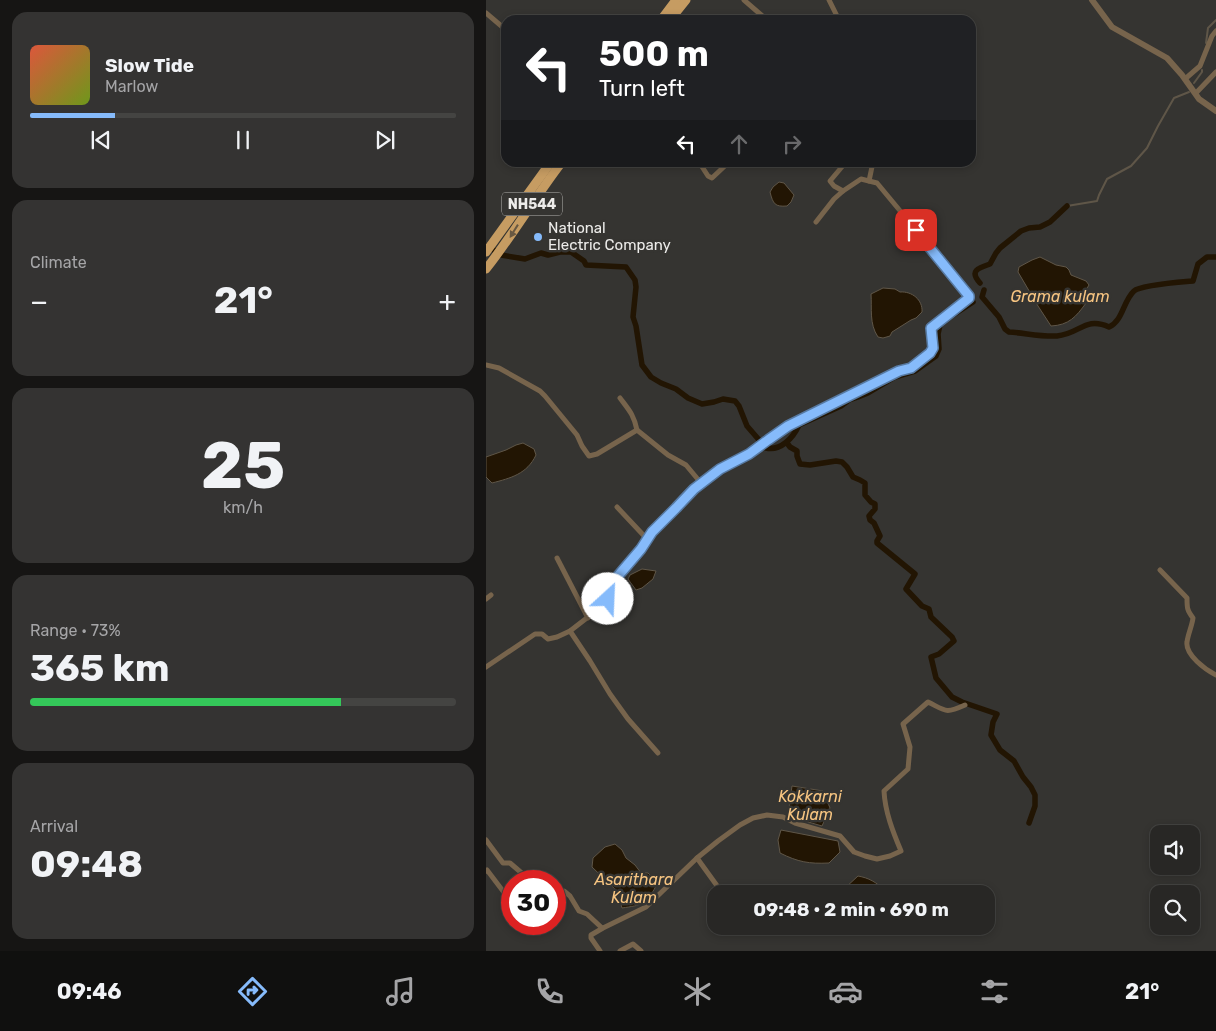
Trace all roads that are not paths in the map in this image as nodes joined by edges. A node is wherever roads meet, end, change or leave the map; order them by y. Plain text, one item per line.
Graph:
1 (674, 0) edge
2 (686, 0) edge
3 (746, 0) edge
4 (1092, 0) edge
5 (830, 1) edge
6 (486, 13) edge
7 (663, 15) edge
8 (674, 15) edge
9 (762, 15) edge
10 (837, 15) edge
11 (501, 26) edge
12 (1216, 31) edge
13 (1216, 72) edge
14 (1185, 79) junction
15 (1196, 94) junction
16 (1216, 111) edge
17 (547, 167) edge
18 (558, 167) edge
19 (702, 167) edge
20 (724, 167) edge
21 (842, 167) edge
22 (872, 167) edge
23 (869, 180) junction
24 (843, 190) junction
25 (816, 222) dead end
26 (486, 252) edge
27 (486, 269) edge
28 (486, 365) edge
29 (620, 398) dead end
30 (638, 430) junction
31 (701, 483) junction
32 (617, 507) dead end
33 (647, 539) junction
34 (557, 558) dead end
35 (1160, 570) dead end
36 (588, 618) junction
37 (570, 631) junction
38 (486, 667) edge
39 (1216, 675) edge
40 (965, 705) dead end
41 (658, 753) dead end
42 (486, 840) edge
43 (698, 858) junction
44 (518, 870) edge
45 (486, 871) edge
46 (717, 885) edge
47 (501, 888) edge
48 (566, 892) edge
49 (602, 928) junction
50 (600, 951) edge
51 (620, 951) edge
52 (641, 951) edge

1 - 7 highway
2 - 8 highway
3 - 9 street
4 - 14 street
5 - 10 street
6 - 11 street
12 - 14 street
13 - 15 street
14 - 15 street
15 - 16 street
17 - 26 highway, NH544
18 -> 27 highway, NH544
19 - 20 street
21 - 24 street
22 - 23 street
23 - 24 street
23 - 31 street
24 - 25 street
28 - 30 street
29 - 30 street
30 - 31 street
31 - 33 street
32 - 33 street
33 - 36 street
34 - 36 street
35 - 39 street
36 - 37 street
37 - 38 street
37 - 41 street
40 - 43 street
42 - 44 street
43 - 46 street
43 - 49 street
45 - 47 street
48 - 49 street
49 - 50 street
51 - 52 street

